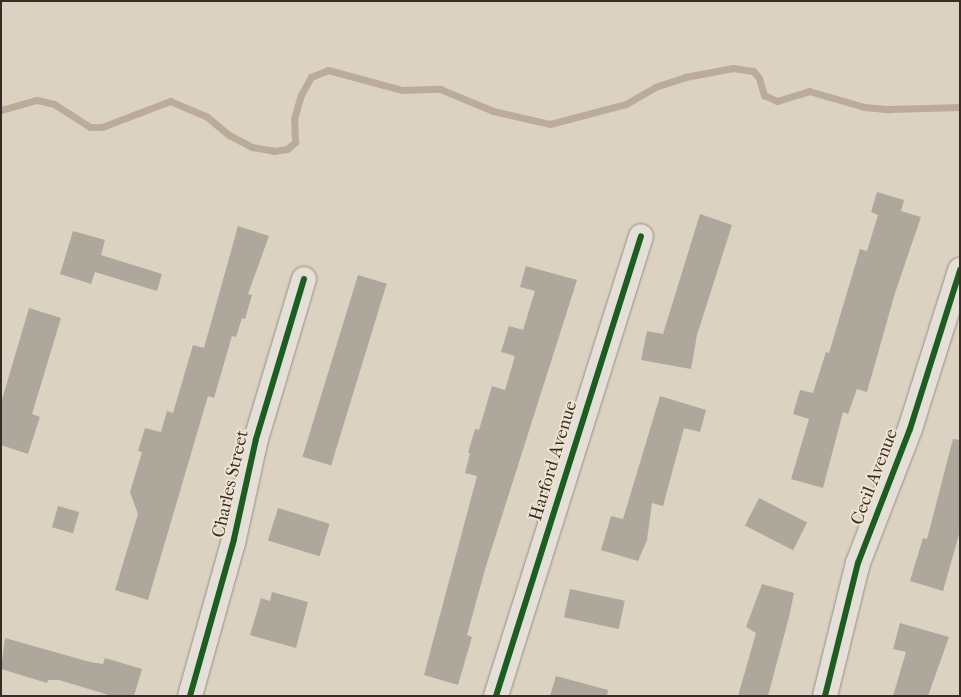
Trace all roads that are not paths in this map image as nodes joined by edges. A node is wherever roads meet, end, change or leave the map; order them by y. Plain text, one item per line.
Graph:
1 (641, 236) dead end
2 (960, 270) edge
3 (304, 279) dead end
4 (190, 696) edge
5 (496, 696) edge
6 (825, 696) edge

1 - 5 street, Harford Avenue
2 - 6 street, Cecil Avenue
3 - 4 street, Charles Street

